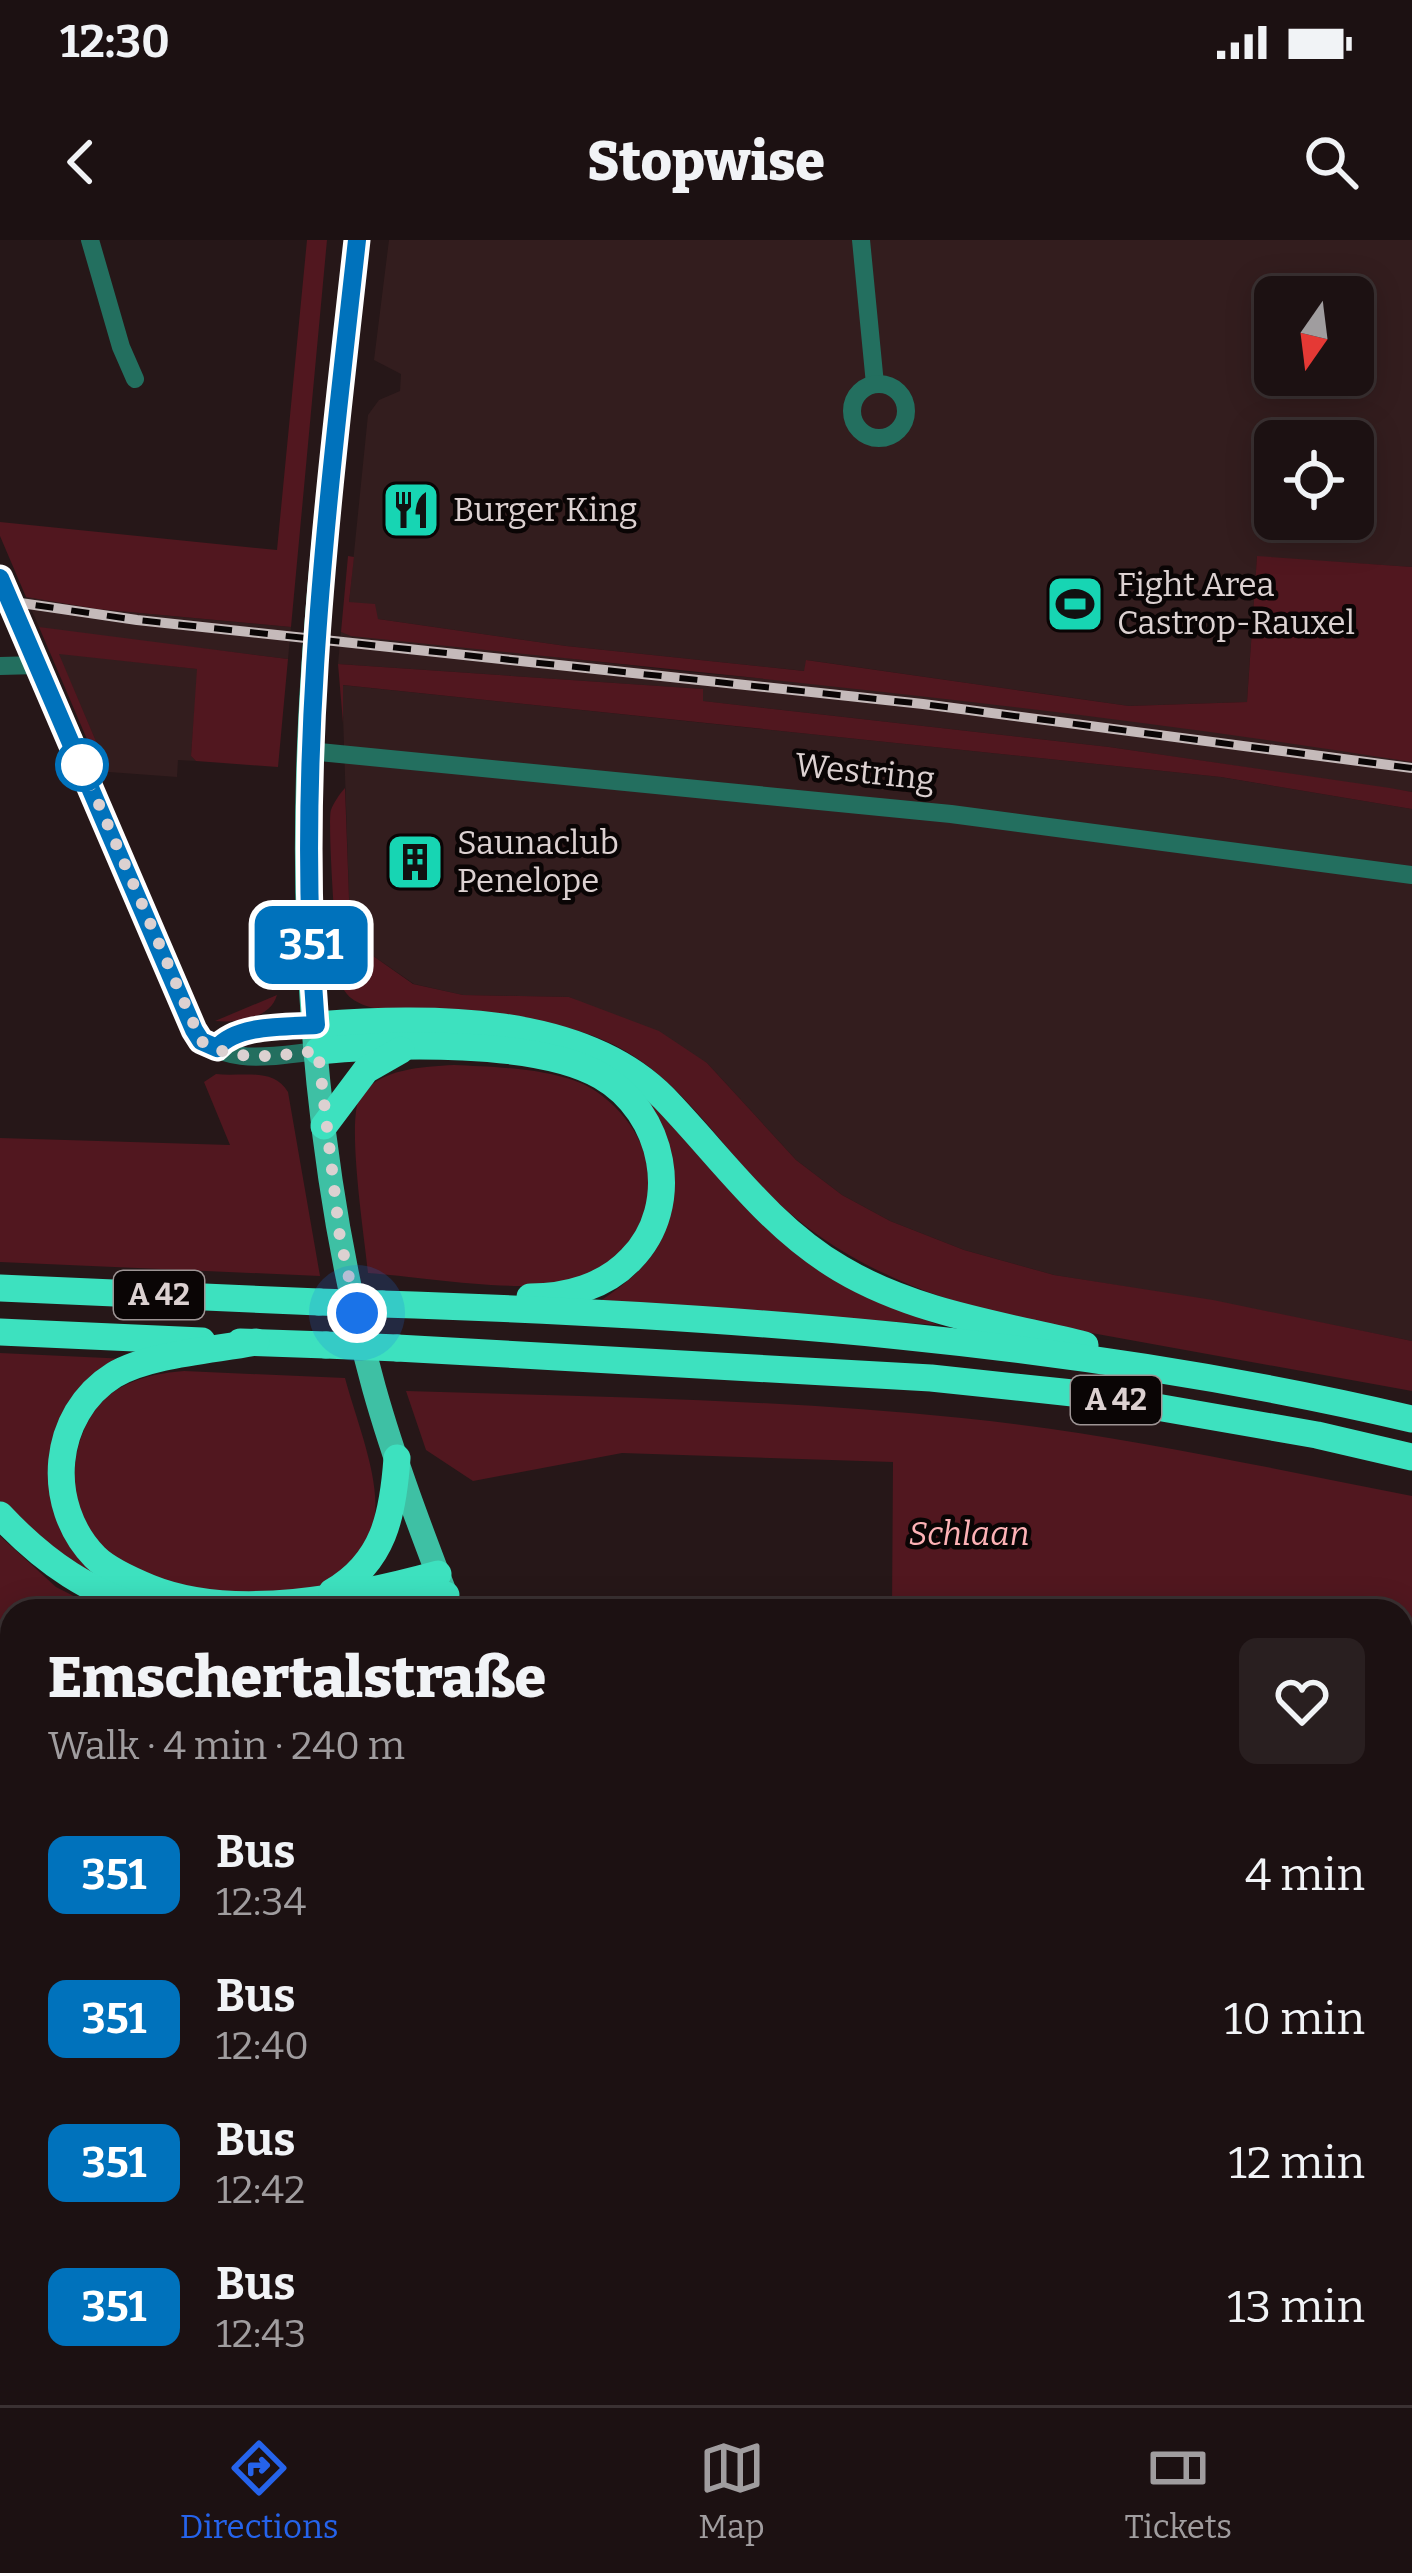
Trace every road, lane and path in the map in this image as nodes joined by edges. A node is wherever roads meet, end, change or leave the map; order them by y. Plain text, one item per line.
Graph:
1 (90, 240) edge
2 (357, 240) edge
3 (861, 240) edge
4 (135, 379) dead end
5 (875, 384) dead end
6 (0, 578) edge
7 (0, 665) edge
8 (38, 665) junction
9 (309, 751) junction
10 (1412, 875) edge
11 (317, 1038) junction
12 (411, 1046) junction
13 (324, 1126) junction
14 (0, 1288) edge
15 (455, 1306) junction
16 (0, 1332) edge
17 (256, 1342) junction
18 (1229, 1380) junction
19 (1412, 1419) edge
20 (1412, 1457) edge
21 (397, 1458) junction
22 (0, 1515) edge
23 (445, 1594) edge
24 (322, 1598) junction
25 (120, 1599) edge
26 (202, 1599) edge
27 (317, 1599) edge

1 - 4 street
2 - 9 main road
3 - 5 street
6 - 8 street
7 - 8 street
8 - 11 street
9 - 10 street, Westring
9 - 11 main road
11 - 12 highway
11 - 13 main road
11 - 18 highway
12 - 13 highway
12 - 15 highway
13 - 21 main road
14 - 15 highway, A 42, bridge
15 - 18 highway, A 42
16 - 17 highway, A 42
17 - 20 highway, A 42, bridge
17 - 26 highway
18 - 19 highway, A 42
21 - 23 main road
21 - 24 highway
22 - 25 highway
23 - 24 highway
24 - 27 highway

